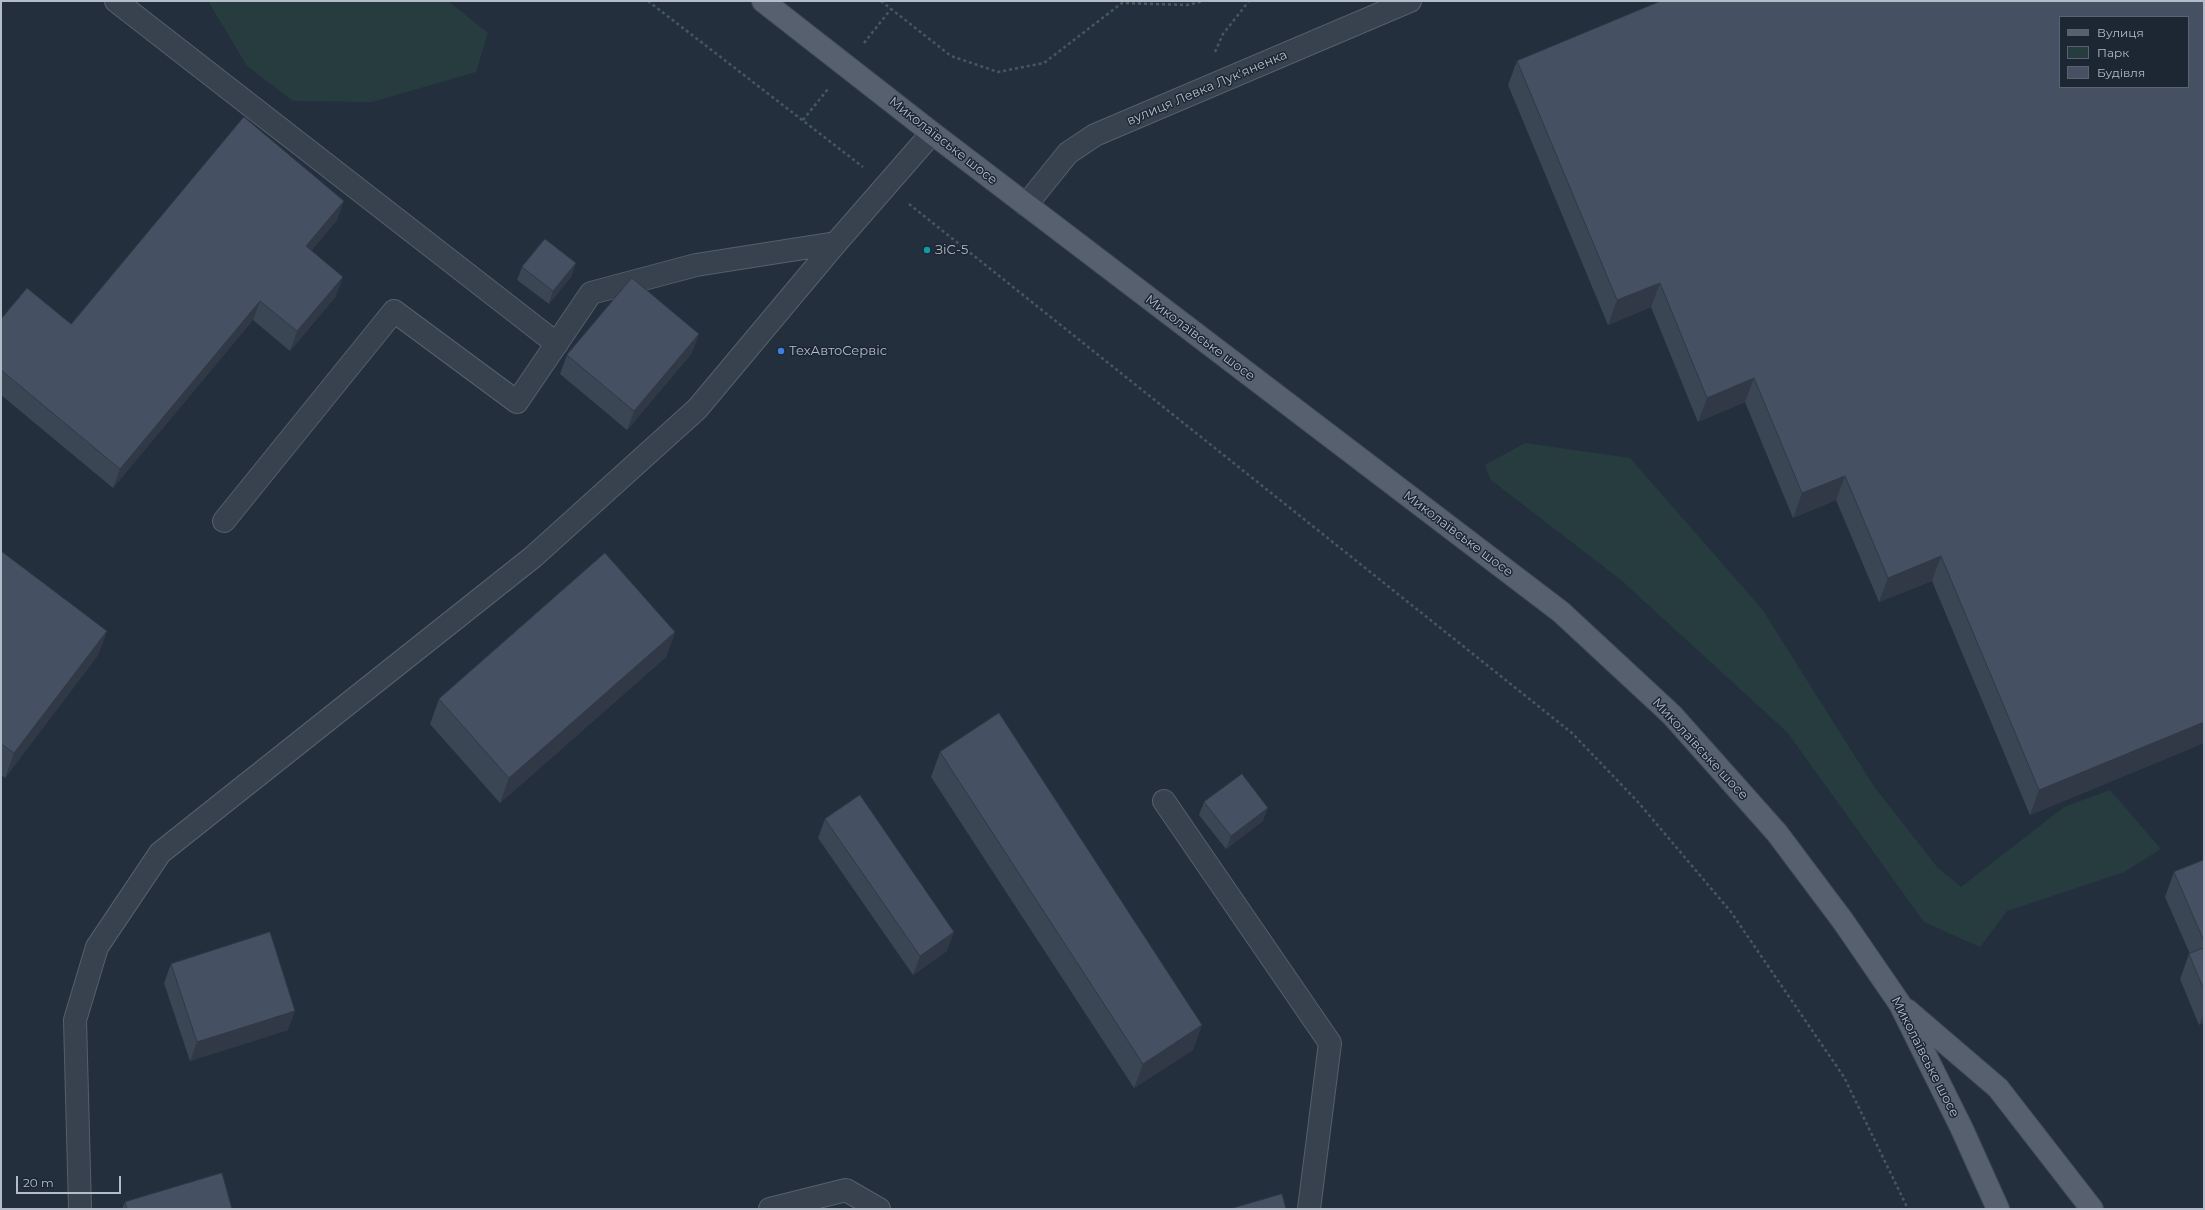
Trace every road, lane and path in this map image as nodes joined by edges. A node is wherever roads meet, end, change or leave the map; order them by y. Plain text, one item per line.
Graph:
1 (116, 1) edge
2 (648, 1) edge
3 (763, 1) edge
4 (881, 1) edge
5 (1204, 1) edge
6 (1249, 1) edge
7 (1410, 1) edge
8 (1208, 87) junction
9 (932, 133) junction
10 (885, 185) junction
11 (1026, 205) junction
12 (836, 243) junction
13 (557, 344) junction
14 (224, 521) dead end
15 (1164, 801) dead end
16 (1900, 1004) junction
17 (80, 1209) edge
18 (770, 1209) edge
19 (879, 1209) edge
20 (1309, 1209) edge
21 (1908, 1209) edge
22 (1998, 1209) edge
23 (2092, 1209) edge

1 - 13 street
2 - 10 path
3 - 9 main road, Миколаївське шосе
4 - 5 path
6 - 8 path
7 - 8 street, вулиця Левка Лук'яненка
8 - 11 street, вулиця Левка Лук'яненка
9 - 10 street
9 - 11 main road, Миколаївське шосе
10 - 12 street
10 - 21 path
11 - 16 main road, Миколаївське шосе
12 - 13 street
12 - 17 street
13 - 14 street
15 - 20 street
16 - 22 main road, Миколаївське шосе
16 - 23 main road
18 - 19 street

